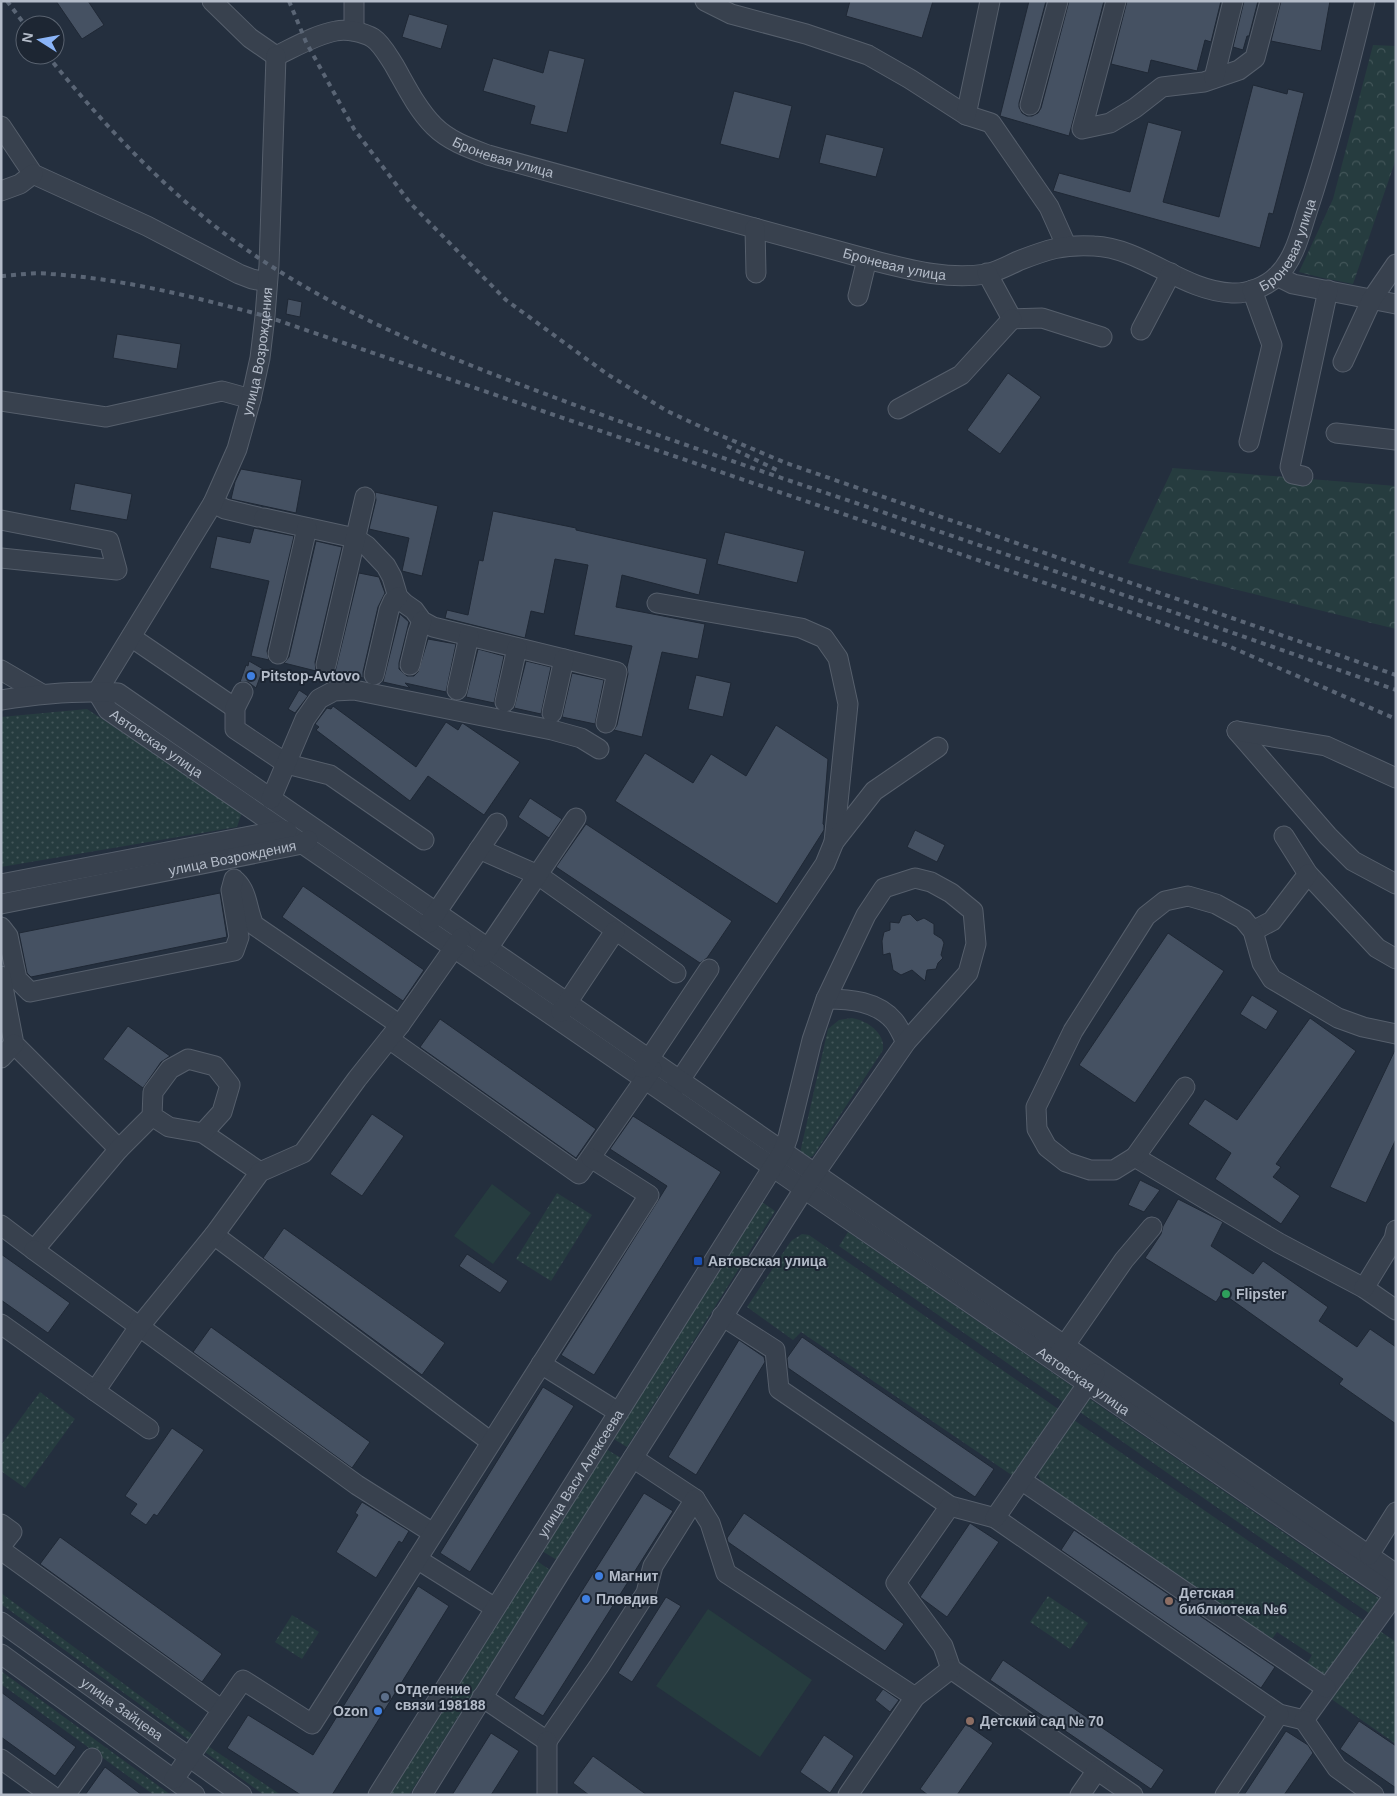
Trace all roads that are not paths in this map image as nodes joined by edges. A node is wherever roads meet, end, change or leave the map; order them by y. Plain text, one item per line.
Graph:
1 (212, 1) edge
2 (354, 1) edge
3 (705, 1) edge
4 (990, 1) edge
5 (1058, 1) edge
6 (1116, 1) edge
7 (1233, 1) edge
8 (1270, 1) edge
9 (1365, 1) edge
10 (354, 31) junction
11 (276, 56) junction
12 (1214, 78) junction
13 (1030, 105) dead end
14 (966, 116) junction
15 (1, 126) edge
16 (33, 174) junction
17 (1, 191) edge
18 (755, 228) junction
19 (1066, 245) junction
20 (867, 259) junction
21 (1396, 264) edge
22 (756, 273) dead end
23 (987, 273) junction
24 (1171, 273) junction
25 (1277, 276) junction
26 (267, 282) junction
27 (1252, 290) junction
28 (1328, 290) junction
29 (858, 296) dead end
30 (1372, 299) junction
31 (1396, 304) edge
32 (1012, 319) junction
33 (1142, 330) dead end
34 (1102, 337) dead end
35 (1343, 362) dead end
36 (251, 399) junction
37 (1, 400) edge
38 (898, 409) dead end
39 (1336, 433) dead end
40 (1396, 440) edge
41 (1249, 442) dead end
42 (1303, 476) dead end
43 (364, 497) dead end
44 (213, 503) junction
45 (1, 520) edge
46 (307, 528) junction
47 (355, 538) junction
48 (1, 558) edge
49 (398, 597) junction
50 (657, 603) dead end
51 (422, 621) junction
52 (130, 636) junction
53 (469, 636) junction
54 (517, 648) junction
55 (278, 654) dead end
56 (564, 659) junction
57 (326, 665) dead end
58 (410, 665) dead end
59 (1, 670) edge
60 (374, 675) dead end
61 (457, 690) dead end
62 (97, 692) junction
63 (42, 694) junction
64 (1, 700) edge
65 (505, 702) dead end
66 (552, 714) dead end
67 (606, 723) dead end
68 (938, 747) dead end
69 (599, 749) dead end
70 (286, 764) junction
71 (1396, 778) edge
72 (271, 799) junction
73 (576, 818) dead end
74 (497, 823) dead end
75 (282, 830) junction
76 (320, 832) junction
77 (1284, 836) dead end
78 (424, 840) dead end
79 (834, 842) junction
80 (302, 844) junction
81 (479, 850) junction
82 (230, 858) junction
83 (1308, 874) junction
84 (538, 875) junction
85 (234, 879) junction
86 (1, 884) edge
87 (1396, 884) edge
88 (1, 904) edge
89 (436, 913) junction
90 (1, 927) edge
91 (425, 929) junction
92 (616, 931) junction
93 (1253, 931) junction
94 (465, 933) junction
95 (454, 948) junction
96 (489, 948) junction
97 (1396, 959) edge
98 (477, 964) junction
99 (709, 969) dead end
100 (676, 974) dead end
101 (1, 977) edge
102 (826, 999) junction
103 (568, 1003) junction
104 (556, 1019) junction
105 (395, 1032) junction
106 (1396, 1034) edge
107 (906, 1042) junction
108 (14, 1044) junction
109 (1, 1058) edge
110 (652, 1061) junction
111 (641, 1077) junction
112 (680, 1080) junction
113 (1185, 1088) dead end
114 (669, 1097) junction
115 (152, 1116) junction
116 (203, 1133) junction
117 (119, 1149) junction
118 (782, 1151) junction
119 (1135, 1157) junction
120 (591, 1158) junction
121 (772, 1167) junction
122 (260, 1172) junction
123 (815, 1173) junction
124 (804, 1189) junction
125 (1, 1225) edge
126 (1152, 1227) dead end
127 (1396, 1230) edge
128 (214, 1235) junction
129 (34, 1250) junction
130 (1364, 1288) junction
131 (1396, 1310) edge
132 (722, 1316) junction
133 (1, 1324) edge
134 (139, 1327) junction
135 (1065, 1346) junction
136 (1053, 1361) junction
137 (541, 1364) junction
138 (1098, 1368) junction
139 (1087, 1383) junction
140 (95, 1391) junction
141 (618, 1412) junction
142 (148, 1429) dead end
143 (491, 1442) junction
144 (633, 1458) junction
145 (1021, 1480) junction
146 (695, 1499) junction
147 (950, 1506) junction
148 (1396, 1512) edge
149 (995, 1518) junction
150 (1, 1524) edge
151 (433, 1533) junction
152 (1, 1548) edge
153 (1369, 1555) junction
154 (417, 1558) junction
155 (1396, 1574) edge
156 (1395, 1595) edge
157 (495, 1608) junction
158 (1, 1622) edge
159 (1, 1654) edge
160 (951, 1669) junction
161 (1326, 1688) junction
162 (482, 1697) junction
163 (915, 1697) junction
164 (222, 1710) junction
165 (1279, 1714) junction
166 (1304, 1720) junction
167 (547, 1741) junction
168 (190, 1757) junction
169 (92, 1758) dead end
170 (1, 1759) edge
171 (1097, 1770) junction
172 (174, 1779) junction
173 (51, 1795) edge
174 (64, 1795) edge
175 (195, 1795) edge
176 (242, 1795) edge
177 (378, 1795) edge
178 (422, 1795) edge
179 (548, 1795) edge
180 (848, 1795) edge
181 (1080, 1795) edge
182 (1133, 1795) edge
183 (1225, 1795) edge
184 (1374, 1795) edge

1 - 11 street
2 - 10 street
3 - 14 street
4 - 14 street
5 - 13 street
6 - 12 street
7 - 12 street
8 - 12 street
9 - 25 street, Броневая улица
10 - 11 street, Броневая улица
10 - 18 street, Броневая улица
11 - 26 street, улица Возрождения
14 - 19 street
15 - 16 street
16 - 17 street
16 - 26 street
18 - 20 street, Броневая улица
18 - 22 street
19 - 23 street, Броневая улица
19 - 24 street, Броневая улица
20 - 23 street, Броневая улица
20 - 29 street
21 - 30 street
23 - 32 street
24 - 27 street, Броневая улица
24 - 33 street
25 - 27 street, Броневая улица
25 - 28 street
26 - 36 street, улица Возрождения
27 - 41 street
28 - 30 street
28 - 42 street
30 - 31 street
30 - 35 street
32 - 34 street
32 - 38 street
36 - 37 street
36 - 44 street, улица Возрождения
39 - 40 street
43 - 47 street
44 - 46 street
44 - 52 street, улица Возрождения
45 - 48 street
46 - 47 street
46 - 55 street
47 - 49 street
47 - 57 street
49 - 51 street
49 - 60 street
50 - 79 street
51 - 53 street
51 - 58 street
52 - 62 street, улица Возрождения
52 - 70 street
53 - 54 street
53 - 61 street
54 - 56 street
54 - 65 street
56 - 66 street
56 - 67 street
59 - 63 street
62 - 63 street
62 - 72 street, Автовская улица
62 - 75 street, Автовская улица
63 - 64 street
68 - 79 street
69 - 70 street
70 - 72 street
70 - 78 street
71 - 87 street
72 - 76 street, Автовская улица
73 - 84 street
74 - 81 street
75 - 76 street, улица Возрождения
75 - 80 street, Автовская улица
75 - 86 street, улица Возрождения
76 - 80 street, улица Возрождения
76 - 89 street, Автовская улица
77 - 83 street
79 - 112 street
80 - 82 street, улица Возрождения
80 - 91 street, Автовская улица
81 - 84 street
81 - 89 street
82 - 85 street
82 - 88 street, улица Возрождения
83 - 93 street
83 - 97 street
84 - 92 street
84 - 96 street
85 - 90 street
85 - 105 street
89 - 91 street
89 - 94 street, Автовская улица
91 - 95 street, Автовская улица
92 - 100 street
92 - 103 street
93 - 106 street
93 - 119 street
94 - 95 street
94 - 96 street, Автовская улица
95 - 98 street, Автовская улица
95 - 105 street
96 - 98 street
96 - 103 street, Автовская улица
98 - 104 street, Автовская улица
99 - 110 street
101 - 108 street
102 - 107 street
102 - 107 street, улица Васи Алексеева
102 - 118 street, улица Васи Алексеева
103 - 104 street
103 - 110 street, Автовская улица
104 - 111 street, Автовская улица
105 - 120 street
105 - 122 street
107 - 123 street
108 - 109 street
108 - 117 street
110 - 111 street
110 - 112 street, Автовская улица
111 - 114 street, Автовская улица
111 - 120 street
112 - 114 street
112 - 118 street, Автовская улица
113 - 119 street
114 - 121 street, Автовская улица
115 - 116 street
115 - 116 street
115 - 117 street
116 - 122 street
117 - 129 street
118 - 121 street, улица Васи Алексеева
118 - 123 street, Автовская улица
119 - 130 street
120 - 137 street
121 - 124 street, Автовская улица
121 - 141 street, улица Васи Алексеева
122 - 128 street
123 - 124 street
123 - 135 street, Автовская улица
124 - 132 street
124 - 136 street, Автовская улица
125 - 129 street
126 - 135 street
127 - 130 street
128 - 134 street
128 - 143 street
129 - 134 street
130 - 131 street
132 - 144 street
132 - 147 street
133 - 140 street
134 - 140 street
134 - 151 street
135 - 136 street
135 - 138 street, Автовская улица
136 - 139 street, Автовская улица
137 - 141 street
137 - 143 street
138 - 139 street
138 - 153 street, Автовская улица
139 - 145 street
139 - 156 street, Автовская улица
140 - 142 street
141 - 157 street, улица Васи Алексеева
143 - 151 street
144 - 146 street
144 - 162 street
145 - 149 street
145 - 161 street
146 - 163 street
146 - 167 street
147 - 149 street
147 - 160 street
148 - 153 street
149 - 165 street
150 - 152 street
151 - 154 street
152 - 164 street
153 - 155 street, Автовская улица
154 - 157 street
154 - 164 street
156 - 161 street
157 - 177 street, улица Васи Алексеева
158 - 168 street, улица Зайцева
159 - 172 street, улица Зайцева
160 - 163 street
160 - 171 street
161 - 166 street
162 - 167 street
162 - 178 street
163 - 180 street
164 - 168 street
165 - 166 street
165 - 183 street
166 - 184 street
167 - 179 street
168 - 172 street
168 - 176 street, улица Зайцева
169 - 174 street
170 - 173 street
171 - 181 street
171 - 182 street
172 - 175 street, улица Зайцева

